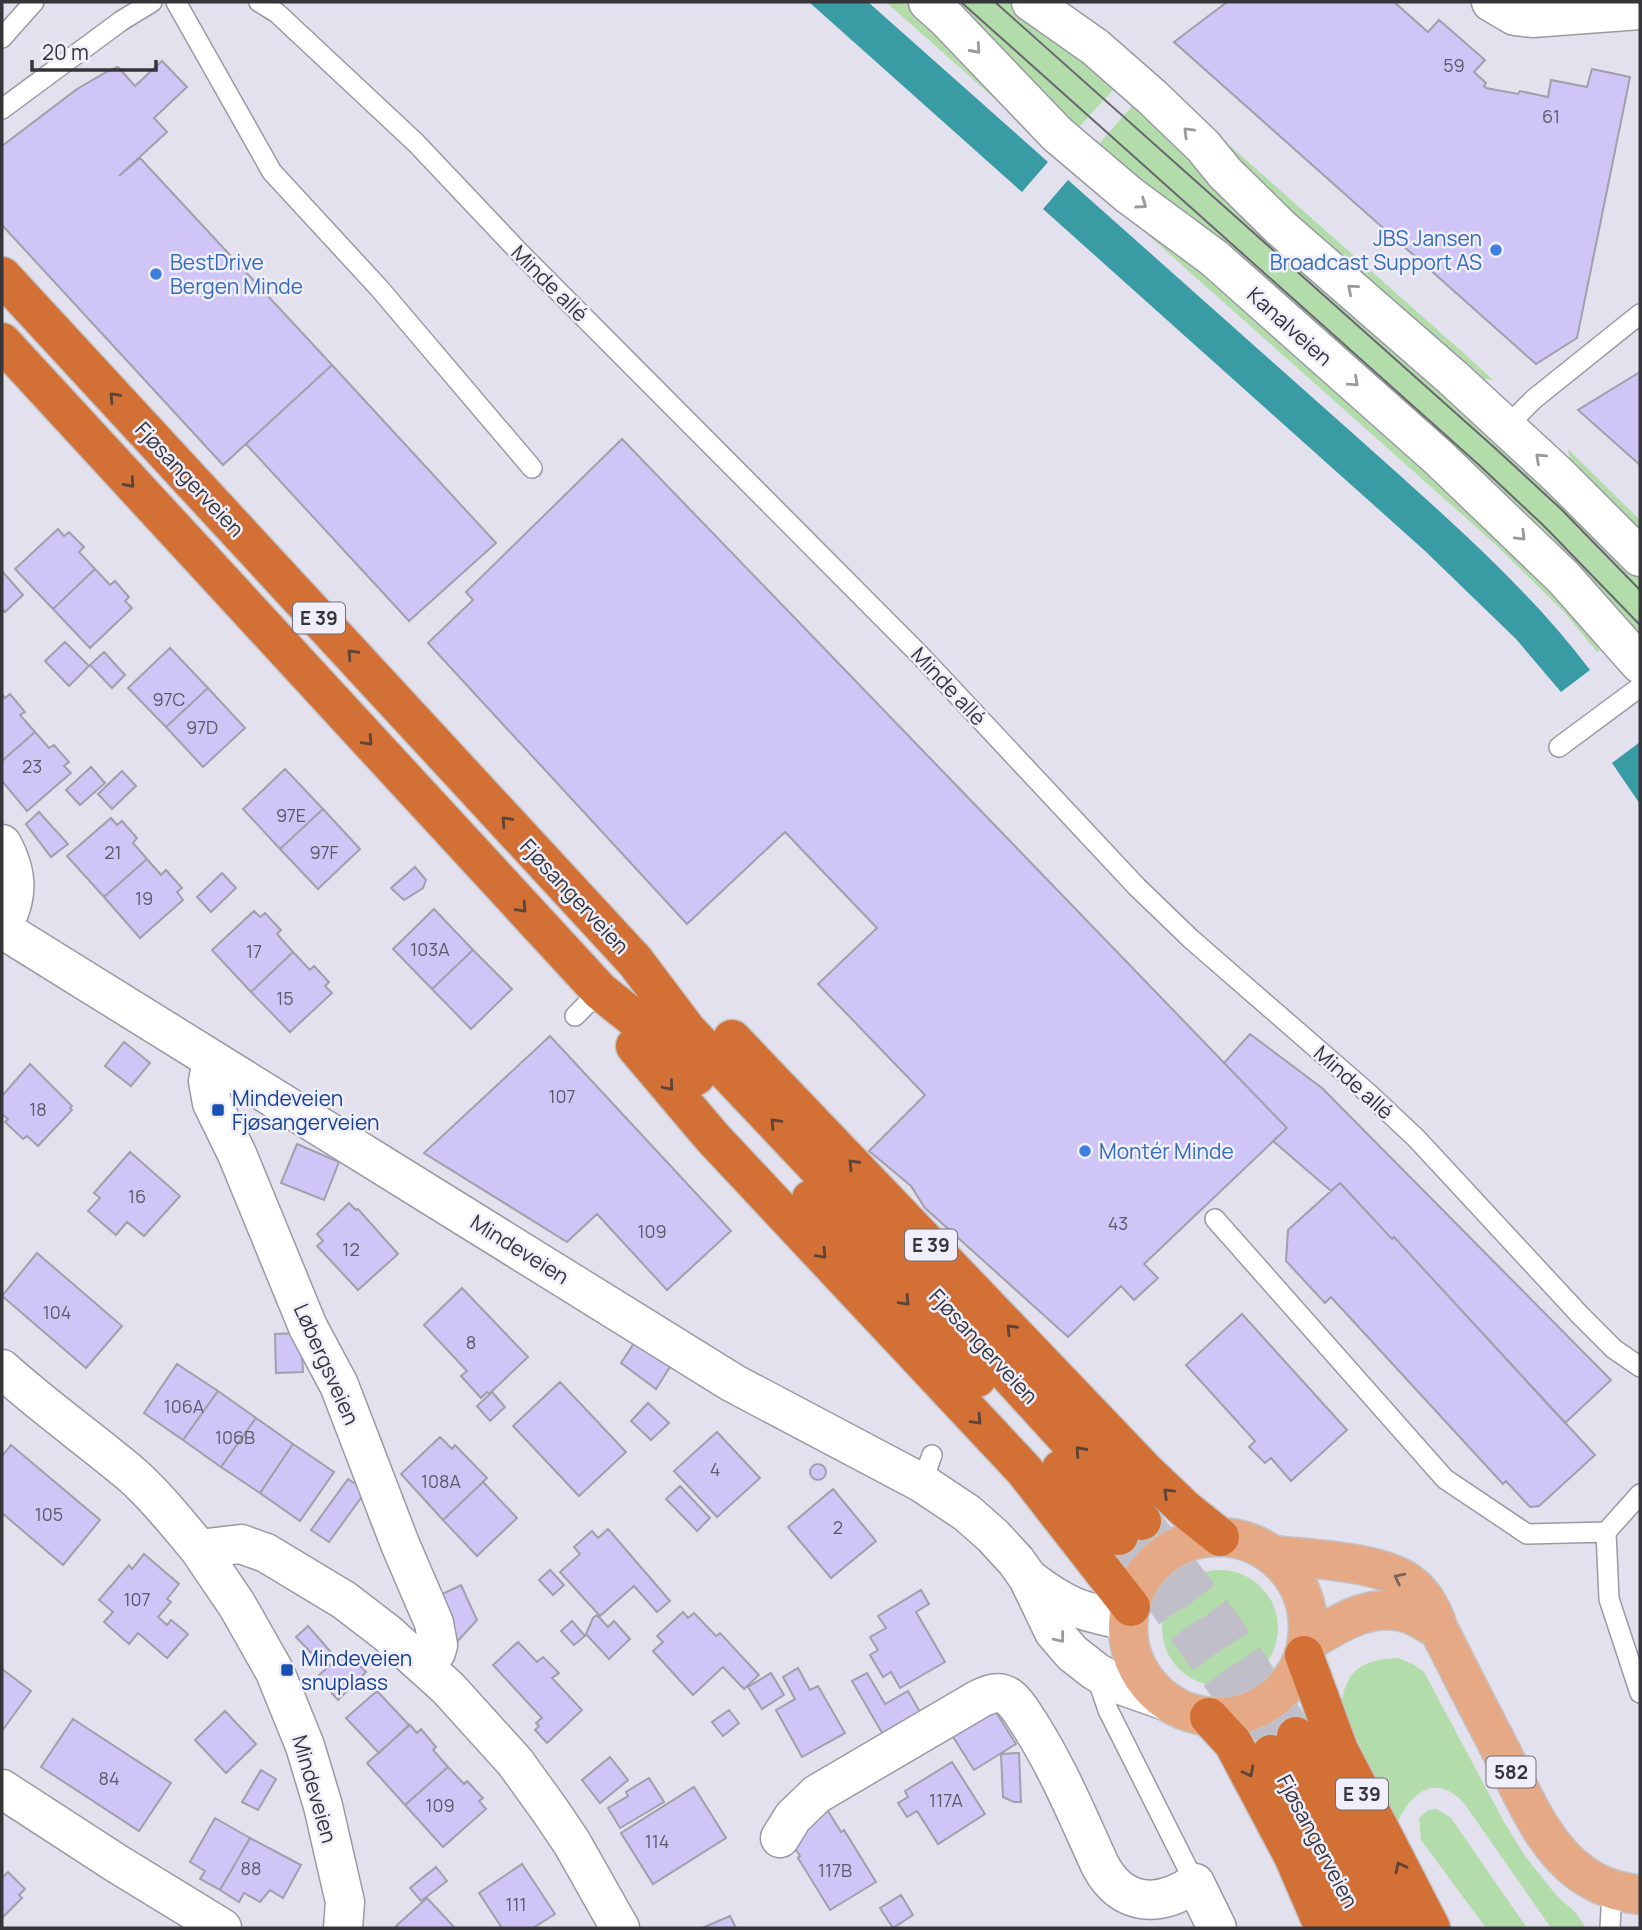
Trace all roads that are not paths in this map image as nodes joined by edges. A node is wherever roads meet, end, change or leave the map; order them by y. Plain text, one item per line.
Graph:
1 (34, 2) edge
2 (152, 2) edge
3 (176, 2) edge
4 (259, 2) edge
5 (928, 2) edge
6 (1031, 2) edge
7 (1491, 2) edge
8 (1640, 9) edge
9 (2, 37) edge
10 (2, 109) edge
11 (2, 276) edge
12 (1640, 314) edge
13 (2, 342) edge
14 (1506, 427) junction
15 (532, 468) dead end
16 (1640, 557) edge
17 (1640, 664) edge
18 (1640, 687) edge
19 (1559, 747) dead end
20 (2, 844) edge
21 (2, 928) edge
22 (635, 961) junction
23 (587, 1004) junction
24 (212, 1060) junction
25 (1215, 1219) dead end
26 (1640, 1367) edge
27 (2, 1369) edge
28 (1640, 1494) edge
29 (1606, 1532) junction
30 (1220, 1537) junction
31 (199, 1549) junction
32 (1272, 1555) junction
33 (1028, 1578) junction
34 (1130, 1614) junction
35 (1439, 1630) junction
36 (1306, 1649) junction
37 (424, 1666) junction
38 (1095, 1671) junction
39 (1640, 1693) edge
40 (1166, 1701) junction
41 (1209, 1717) junction
42 (2, 1789) edge
43 (780, 1838) dead end
44 (1195, 1883) junction
45 (1626, 1893) edge
46 (222, 1928) edge
47 (343, 1928) edge
48 (620, 1928) edge
49 (1217, 1928) edge
50 (1324, 1928) edge
51 (1365, 1928) edge
52 (1396, 1928) edge
53 (1431, 1928) edge
54 (1610, 1928) edge

1 - 9 lane
2 - 10 lane
3 - 15 lane
4 - 26 lane, Minde allé
5 -> 17 street, Kanalveien
14 -> 6 street
7 - 8 street
22 -> 11 highway, Fjøsangerveien / E 39
12 - 14 lane
13 -> 23 highway, Fjøsangerveien / E 39
16 -> 14 street
18 - 19 lane
20 - 21 street, Mindeveien
21 - 24 street, Mindeveien
23 -> 22 highway, Fjøsangerveien / E 39
30 -> 22 highway, E 39
23 -> 34 highway, E 39
24 - 33 street, Mindeveien
24 - 37 street, Løbergsveien
25 - 29 lane
27 - 31 street
28 - 29 lane
29 - 39 lane
30 - 32 main road, E 39
30 - 34 main road, E 39
31 - 37 street
31 - 47 street, Mindeveien
35 -> 32 main road, 582
32 - 36 main road, E 39
33 - 34 street
33 -> 38 street
34 - 40 main road
35 - 36 main road
35 - 45 main road, 582
36 - 41 main road
53 -> 36 highway, E 39
37 - 48 street
38 - 40 street
38 - 44 lane
40 - 41 main road
41 -> 50 highway
42 - 46 street
43 - 44 street
44 - 49 street
45 - 54 lane
51 - 52 highway, Fjøsangerveien / E 39

